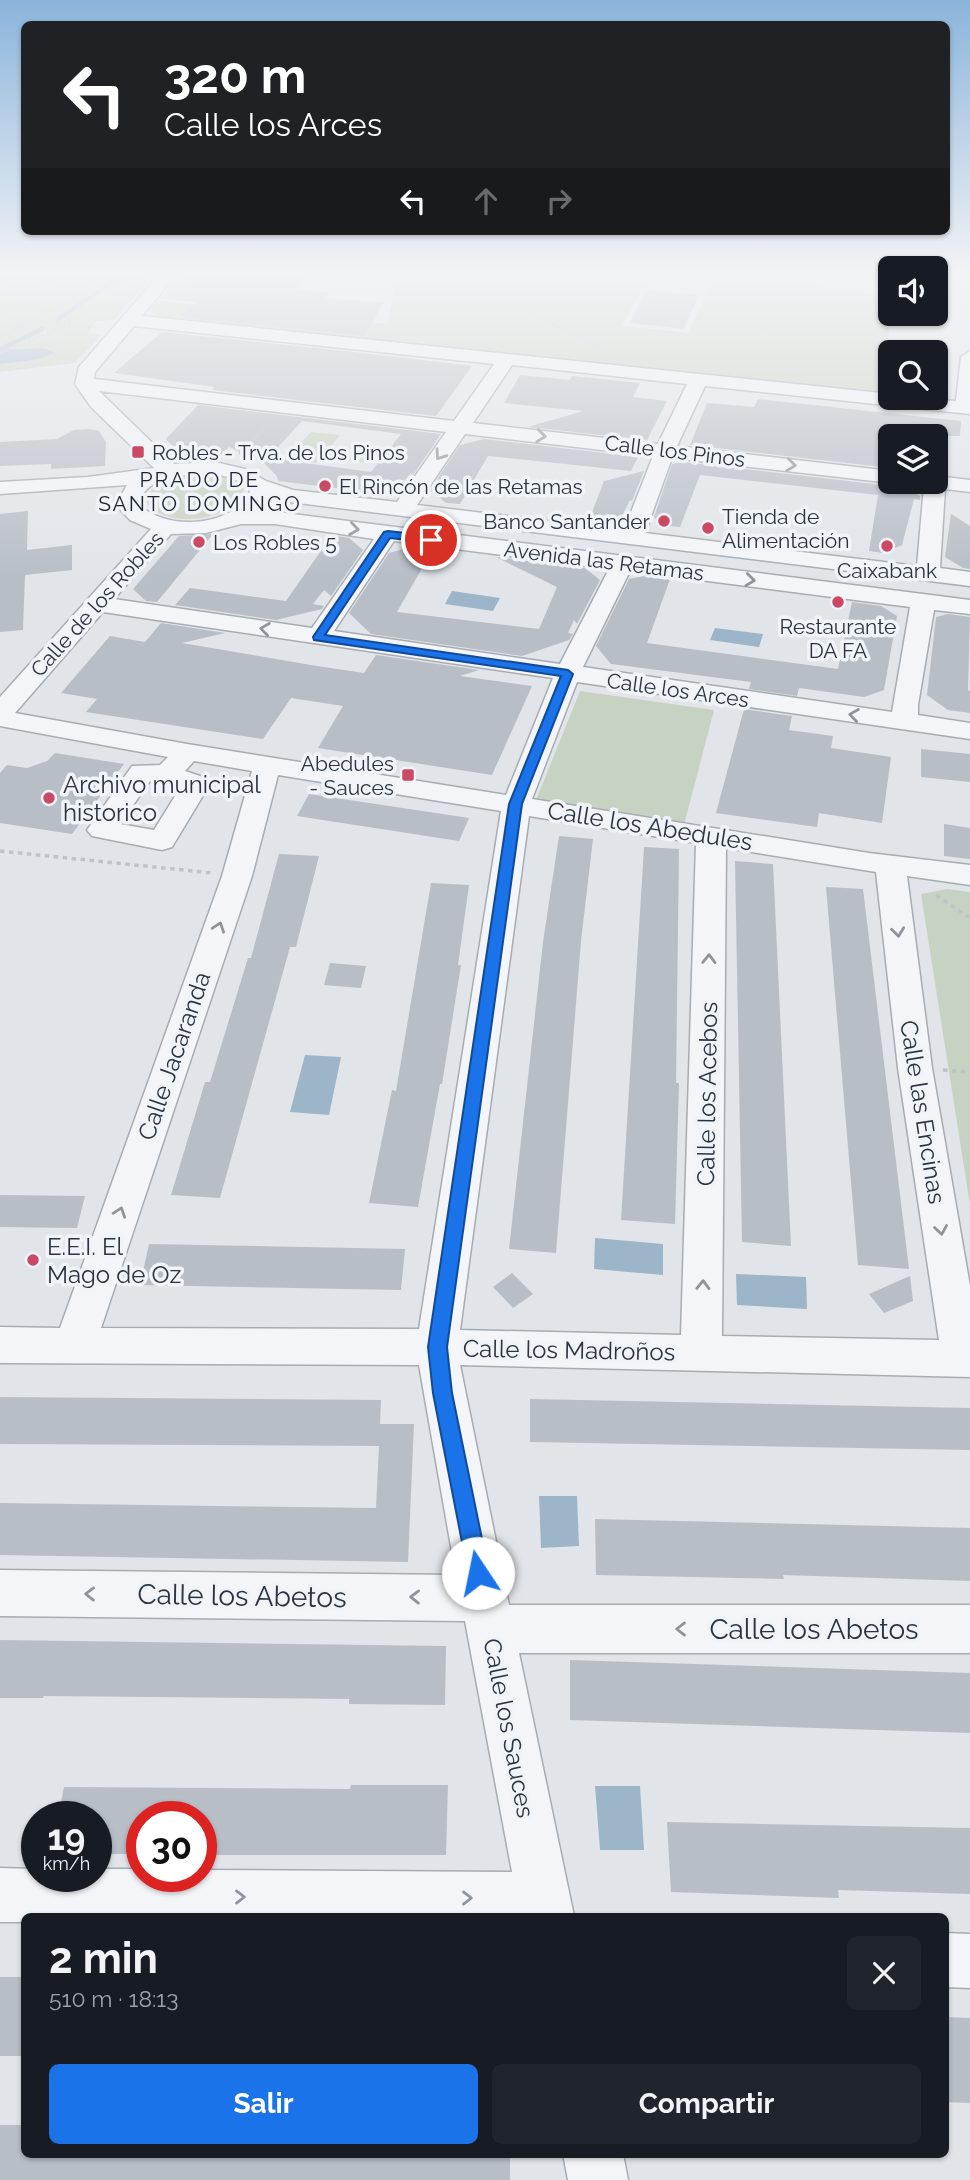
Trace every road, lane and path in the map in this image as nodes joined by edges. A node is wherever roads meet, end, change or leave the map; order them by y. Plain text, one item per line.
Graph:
1 (85, 377) edge
2 (495, 377) edge
3 (677, 377) edge
4 (969, 377) edge
5 (699, 379) junction
6 (84, 384) junction
7 (284, 406) junction
8 (967, 408) edge
9 (460, 426) junction
10 (665, 450) junction
11 (225, 469) junction
12 (164, 473) junction
13 (878, 475) edge
14 (88, 483) junction
15 (948, 483) edge
16 (258, 485) junction
17 (970, 486) edge
18 (0, 488) edge
19 (935, 494) edge
20 (129, 495) junction
21 (403, 509) junction
22 (238, 517) junction
23 (166, 526) junction
24 (388, 534) junction
25 (632, 537) junction
26 (623, 563) junction
27 (928, 574) junction
28 (970, 579) edge
29 (923, 602) junction
30 (96, 604) junction
31 (970, 607) edge
32 (318, 637) junction
33 (568, 674) junction
34 (0, 716) edge
35 (905, 722) junction
36 (970, 731) edge
37 (187, 752) junction
38 (267, 765) junction
39 (167, 774) dead end
40 (516, 804) junction
41 (711, 836) junction
42 (0, 851) edge
43 (890, 864) junction
44 (970, 875) edge
45 (237, 876) junction
46 (0, 1345) edge
47 (74, 1346) junction
48 (438, 1347) junction
49 (701, 1353) junction
50 (966, 1359) edge
51 (0, 1593) edge
52 (486, 1614) junction
53 (970, 1629) edge
54 (0, 1895) edge
55 (545, 1908) edge
56 (949, 1960) edge
57 (970, 1961) edge
58 (594, 2158) edge
59 (598, 2180) edge

1 - 6 street
2 - 9 street
3 - 5 street
4 - 8 street
5 - 8 street
5 - 10 street
6 - 7 street, Calle los Pinos
6 - 12 street
7 - 9 street, Calle los Pinos
7 - 11 path
9 -> 10 street, Calle los Pinos
9 -> 21 street
10 -> 13 street, Calle los Pinos
10 - 25 street
11 - 12 street
11 - 16 street, Avenida las Retamas
12 - 14 street
12 - 20 street
14 - 18 street
14 - 20 street
15 - 17 street
16 - 21 street, Avenida las Retamas
16 - 22 street
19 - 27 street
20 - 23 street
21 - 25 street, Avenida las Retamas
22 - 23 street, Avenida las Retamas
22 -> 24 street, Avenida las Retamas
23 - 30 street, Calle de los Robles
24 - 26 street, Avenida las Retamas
24 - 32 street
25 - 27 street, Avenida las Retamas
26 -> 29 street, Avenida las Retamas
26 - 33 street, Calle los Sauces
27 - 28 street, Avenida las Retamas
29 - 31 street, Avenida las Retamas
29 - 35 street
32 -> 30 street, Calle los Arces
30 - 34 street, Calle de los Robles
32 - 33 street, Calle los Arces
35 -> 33 street, Calle los Arces
33 - 40 street, Calle los Sauces
34 - 37 street, Calle los Abedules
35 - 36 street, Calle los Arces
37 - 38 street, Calle los Abedules
37 - 39 street
38 - 40 street, Calle los Abedules
38 - 45 street, Calle Jacaranda
40 - 41 street, Calle los Abedules
40 - 48 street, Calle los Sauces
41 - 43 street, Calle los Abedules
49 -> 41 street, Calle los Acebos
42 - 45 path
43 - 44 street, Calle los Abedules
43 -> 50 street, Calle las Encinas
47 -> 45 street, Calle Jacaranda
46 - 47 street, Calle los Madroños
47 - 48 street, Calle los Madroños
48 - 49 street, Calle los Madroños
48 - 52 street, Calle los Sauces
49 - 50 street, Calle los Madroños
52 -> 51 street, Calle los Abetos
53 -> 52 street, Calle los Abetos
52 - 55 street, Calle los Sauces
54 -> 55 street
56 - 57 street
58 - 59 street

